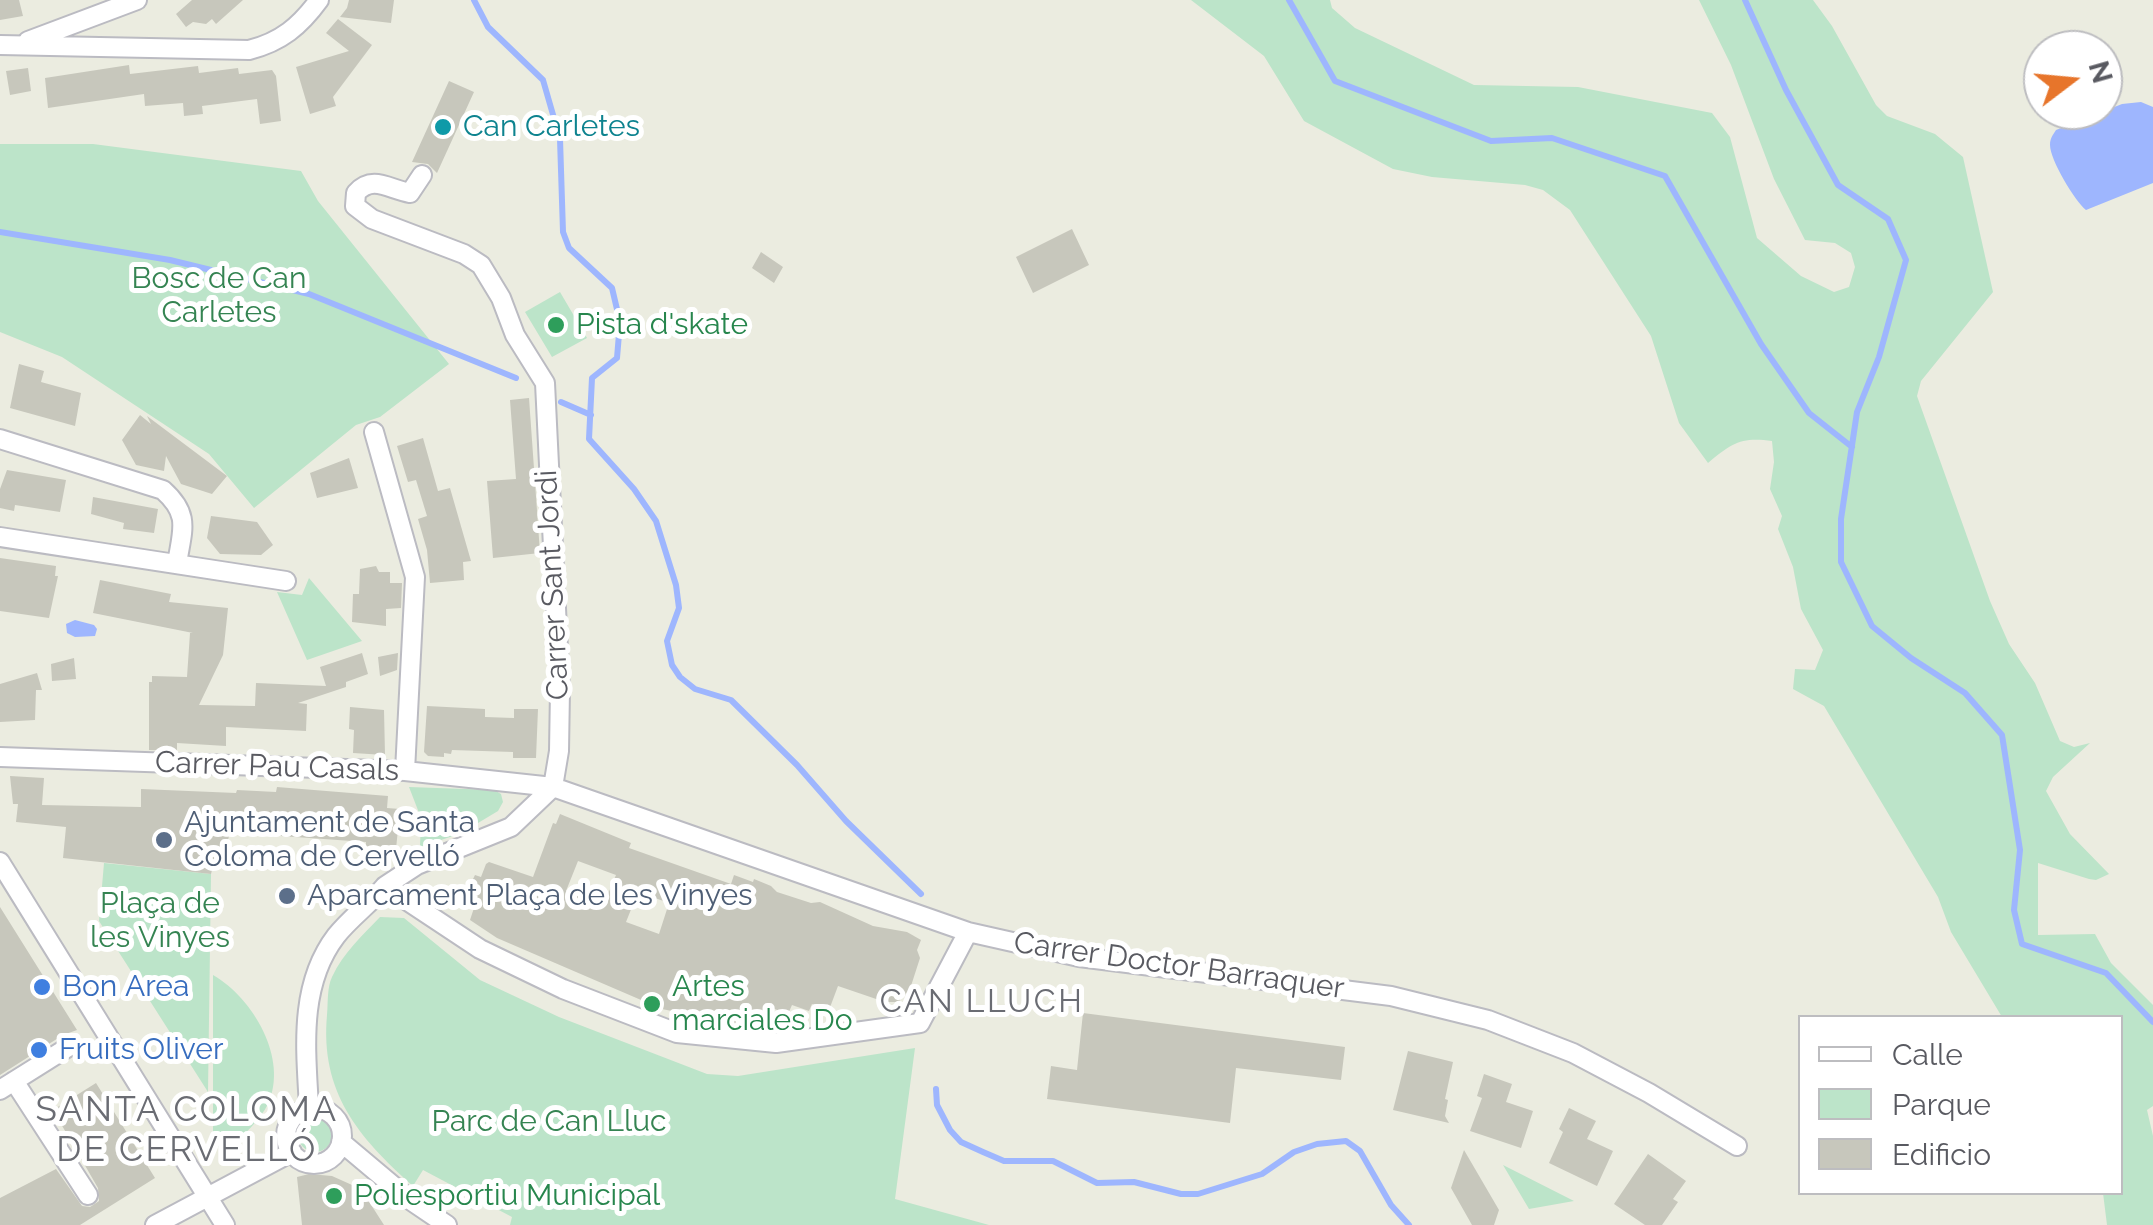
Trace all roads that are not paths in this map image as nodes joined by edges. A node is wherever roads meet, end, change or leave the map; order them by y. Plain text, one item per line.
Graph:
1 (137, 0) edge
2 (319, 0) edge
3 (9, 45) edge
4 (422, 175) dead end
5 (374, 432) dead end
6 (0, 440) edge
7 (0, 538) edge
8 (176, 564) junction
9 (286, 580) dead end
10 (0, 757) edge
11 (406, 772) junction
12 (553, 787) junction
13 (0, 862) edge
14 (384, 886) junction
15 (968, 932) junction
16 (70, 1046) dead end
17 (7, 1085) edge
18 (309, 1108) junction
19 (341, 1142) junction
20 (1737, 1146) dead end
21 (292, 1152) junction
22 (88, 1195) dead end
23 (210, 1198) junction
24 (155, 1225) edge
25 (225, 1225) edge
26 (447, 1225) edge

1 - 3 street
2 - 3 street
4 - 12 street, Carrer Sant Jordi
5 - 11 street
6 - 8 street
7 - 8 street
8 - 9 street
10 - 11 street, Carrer Pau Casals
11 - 12 street, Carrer Pau Casals
12 - 14 street
12 - 15 street, Carrer Doctor Barraquer
13 - 23 street
14 - 15 street
14 - 18 street
15 - 20 street, Carrer Doctor Barraquer
16 - 17 street
17 - 22 street
18 - 19 street
18 - 21 street
19 - 21 street
19 - 26 street
21 - 23 street
23 - 24 street
23 - 25 street

